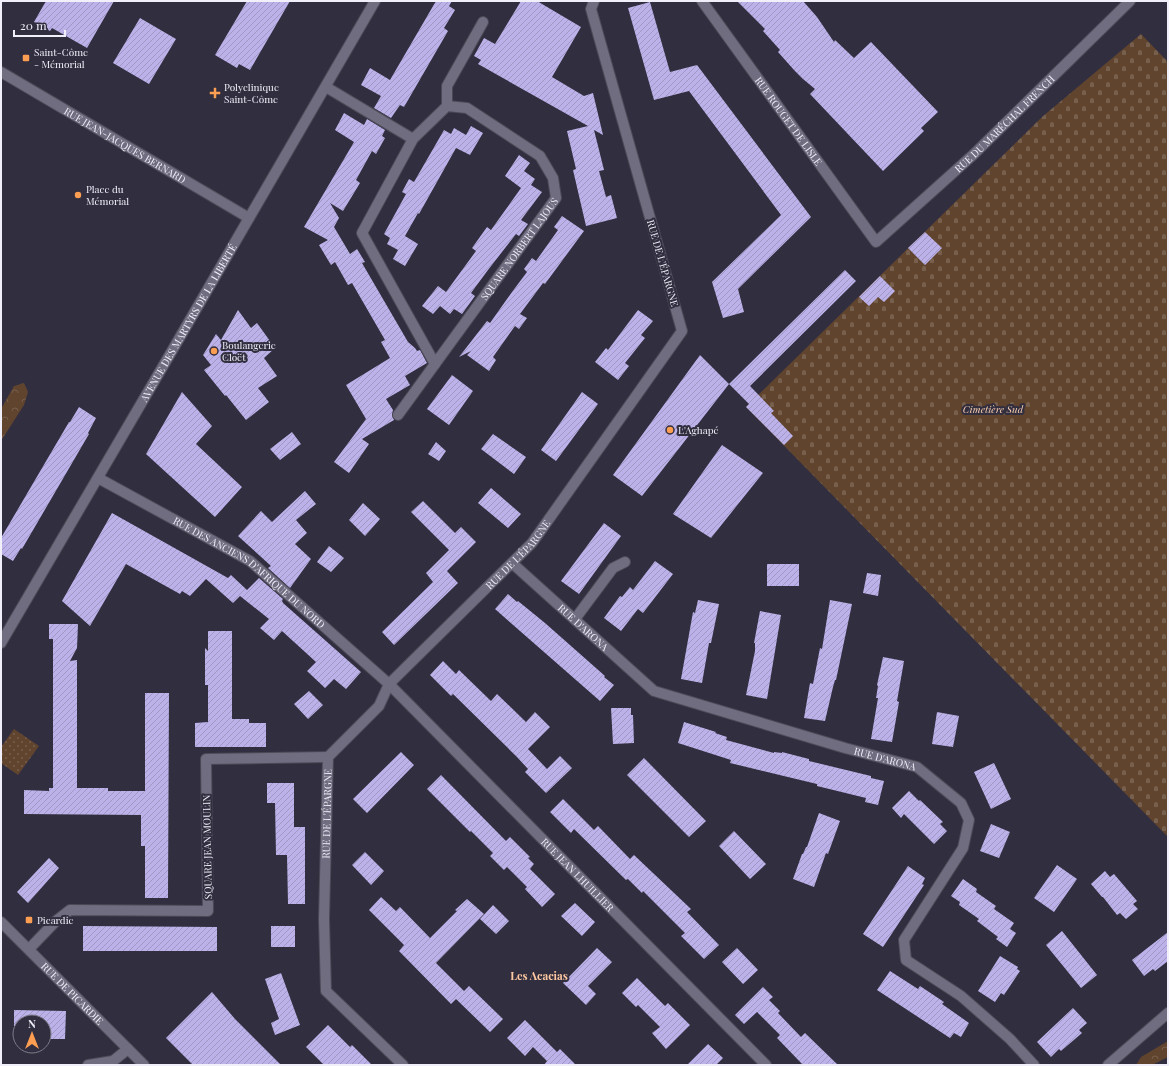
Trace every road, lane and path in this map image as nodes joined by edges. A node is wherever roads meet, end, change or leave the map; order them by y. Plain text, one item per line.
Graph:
1 (375, 1) edge
2 (594, 1) edge
3 (702, 1) edge
4 (1130, 1) edge
5 (483, 22) dead end
6 (1, 72) edge
7 (326, 87) junction
8 (447, 106) junction
9 (413, 139) junction
10 (249, 218) junction
11 (876, 242) joint
12 (435, 364) junction
13 (398, 415) dead end
14 (98, 478) junction
15 (625, 562) dead end
16 (512, 563) junction
17 (575, 620) junction
18 (1, 643) edge
19 (389, 684) junction
20 (328, 758) junction
21 (1, 922) edge
22 (29, 949) junction
23 (1168, 1013) edge
24 (128, 1048) junction
25 (88, 1065) edge
26 (144, 1065) edge
27 (403, 1065) edge
28 (766, 1065) edge
29 (1034, 1065) edge
30 (1108, 1065) edge

1 - 7 street, AVENUE DES MARTYRS DE LA LIBERTÉ
2 - 16 street, RUE DE L'ÉPARGNE
3 - 11 street, RUE ROUGET DE LISLE
4 - 11 street, RUE DU MARÉCHAL FRENCH
5 - 8 street
6 - 10 street, RUE JEAN-JACQUES BERNARD
7 - 9 street
7 - 10 street, AVENUE DES MARTYRS DE LA LIBERTÉ
8 - 9 street
8 - 12 street, SQUARE NORBERT LAJOUS
9 - 12 street
10 - 14 street, AVENUE DES MARTYRS DE LA LIBERTÉ
12 - 13 street, SQUARE NORBERT LAJOUS
14 - 18 street, AVENUE DES MARTYRS DE LA LIBERTÉ
14 - 19 street, RUE DES ANCIENS D'AFRIQUE DU NORD
15 - 17 street
16 - 17 street, RUE D'ARONA
16 - 19 street, RUE DE L'ÉPARGNE
17 - 29 street, RUE D'ARONA
19 - 20 street, RUE DE L'ÉPARGNE
19 - 28 street, RUE JEAN LHUILLIER
20 - 22 street, SQUARE JEAN MOULIN
20 - 27 street, RUE DE L'ÉPARGNE
21 - 22 street, RUE DE PICARDIE
22 - 24 street, RUE DE PICARDIE
23 - 30 street
24 - 25 street
24 - 26 street, RUE DE PICARDIE

